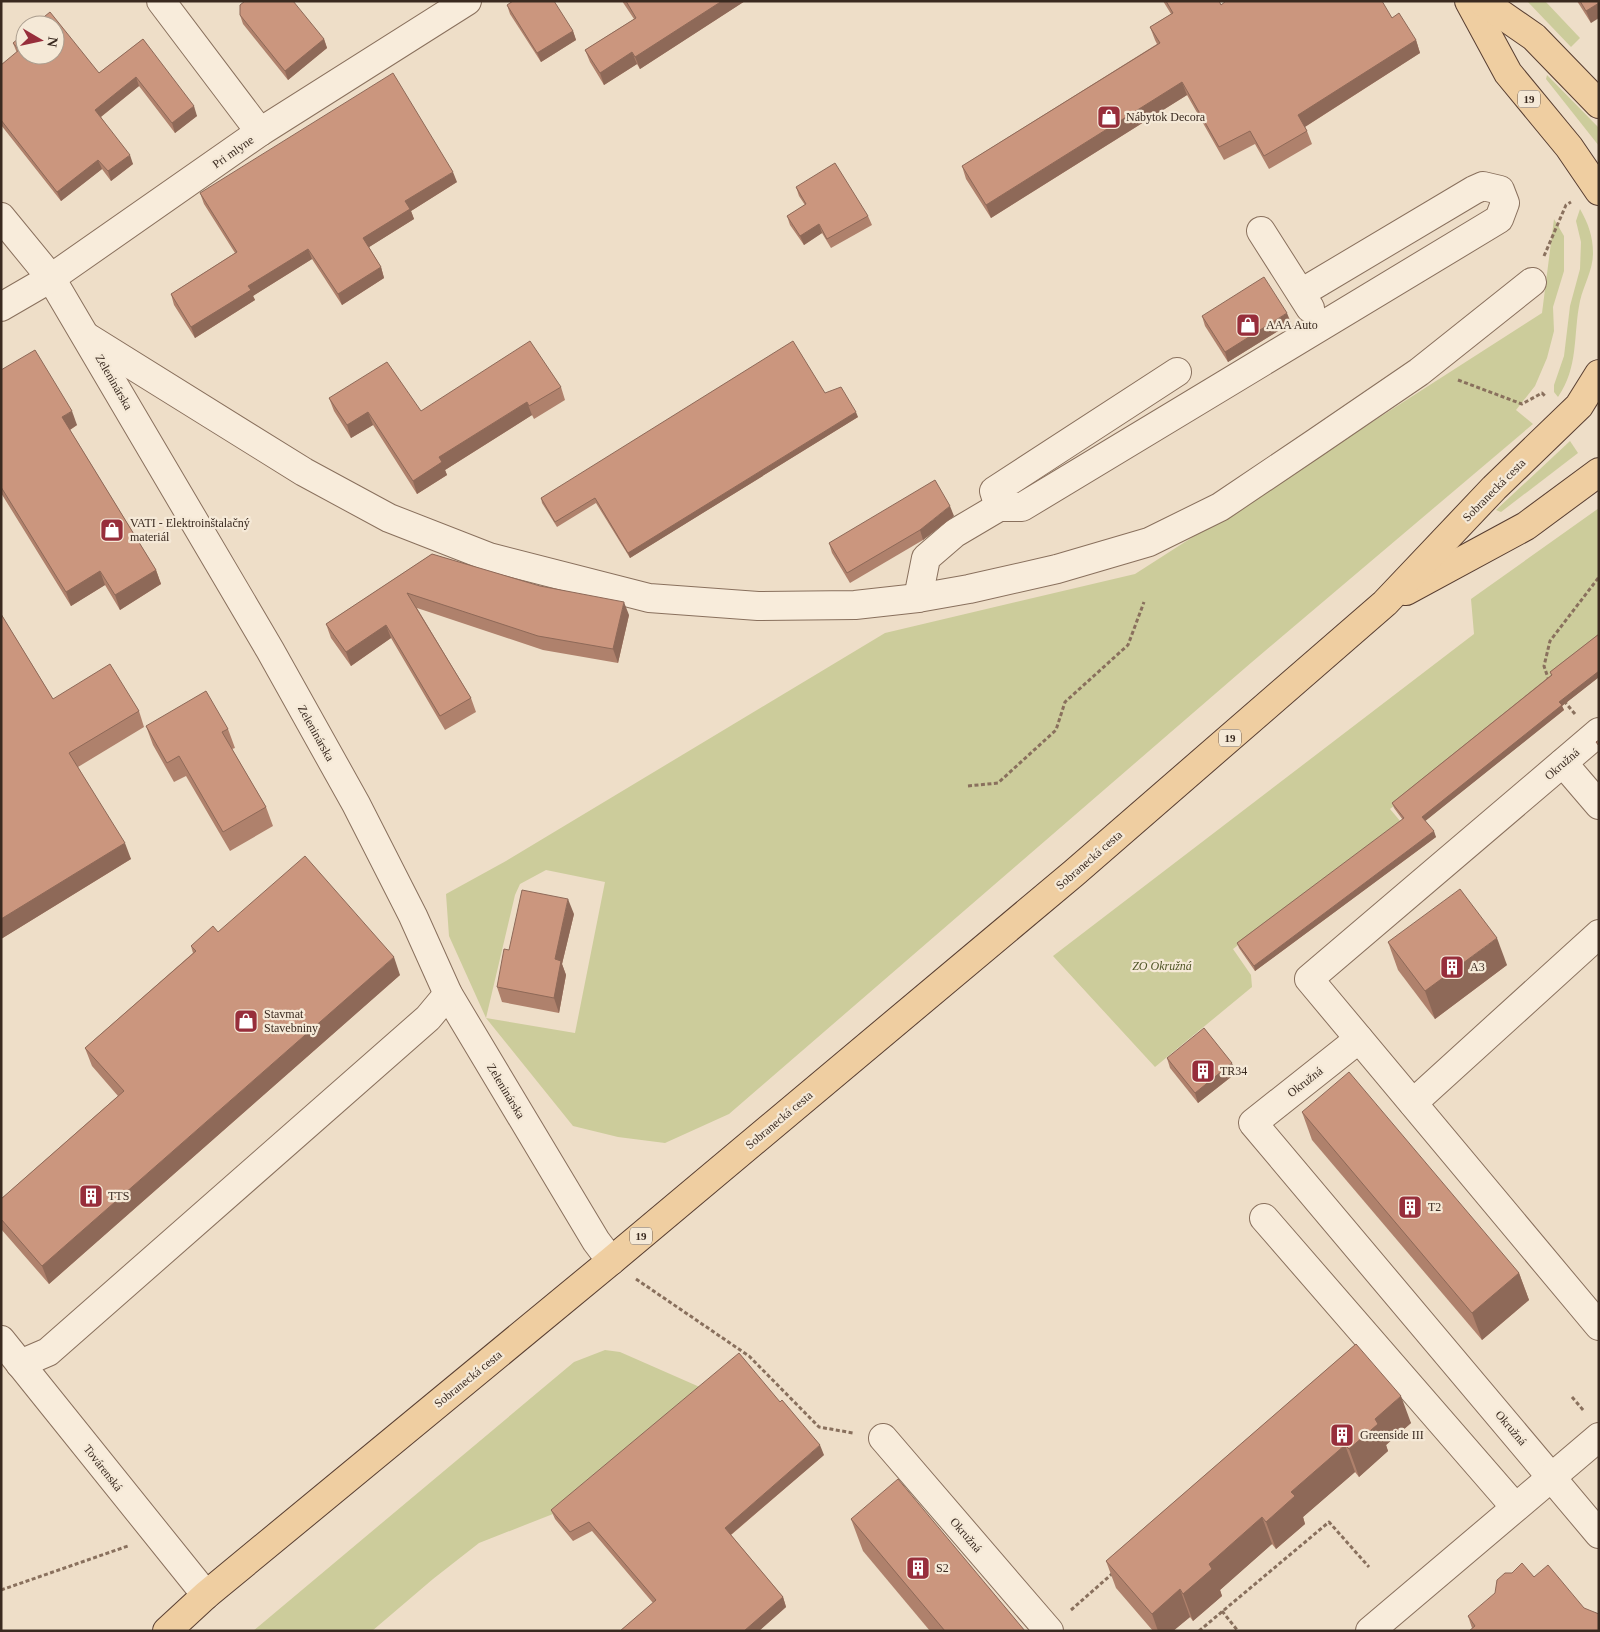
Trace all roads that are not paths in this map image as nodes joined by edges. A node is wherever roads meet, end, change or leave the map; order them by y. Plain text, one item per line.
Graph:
1 (161, 1) edge
2 (467, 1) edge
3 (1469, 1) edge
4 (1482, 1) edge
5 (1599, 104) edge
6 (260, 132) junction
7 (1599, 191) edge
8 (1, 217) edge
9 (1262, 231) dead end
10 (51, 278) junction
11 (1532, 282) road end
12 (1301, 293) junction
13 (1, 307) edge
14 (1321, 326) junction
15 (87, 337) junction
16 (1177, 372) dead end
17 (1599, 374) edge
18 (1599, 472) edge
19 (999, 507) junction
20 (918, 598) junction
21 (1385, 603) junction
22 (1596, 734) edge
23 (1563, 763) junction
24 (1599, 806) edge
25 (1599, 934) edge
26 (448, 994) junction
27 (1359, 1039) junction
28 (1413, 1103) junction
29 (1264, 1218) dead end
30 (611, 1261) junction
31 (1599, 1326) edge
32 (1, 1340) edge
33 (20, 1364) junction
34 (1593, 1426) edge
35 (883, 1438) road end
36 (1552, 1476) junction
37 (1515, 1507) junction
38 (1599, 1534) edge
39 (206, 1595) junction
40 (1049, 1630) edge
41 (167, 1631) edge
42 (1370, 1631) edge

1 - 6 street
2 - 6 street, Pri mlyne
3 - 7 main road, 19
4 - 5 main road
6 - 10 street, Pri mlyne
8 - 10 street, Zeleninárska
9 - 12 street
10 - 13 street, Pri mlyne
10 - 15 street, Zeleninárska
11 - 20 street
12 - 14 street
12 - 14 street
14 - 19 street
15 - 20 street
15 - 26 street, Zeleninárska
16 - 19 street
17 - 21 main road, Sobranecká cesta / 19
18 - 21 main road, Sobranecká cesta / 19
19 - 20 street
21 - 30 main road, Sobranecká cesta / 19
22 - 23 street, Okružná
23 - 24 street
23 - 27 street, Okružná
25 - 28 street
26 - 30 street, Zeleninárska
26 - 33 street
27 - 28 street
27 - 36 street, Okružná
28 - 31 street
29 - 37 street
30 - 39 main road, Sobranecká cesta / 19
32 - 33 street, Továrenská
33 - 39 street, Továrenská
34 - 36 street
35 - 40 street, Okružná
36 - 37 street
36 - 38 street
37 - 42 street
39 - 41 main road, Sobranecká cesta / 19

